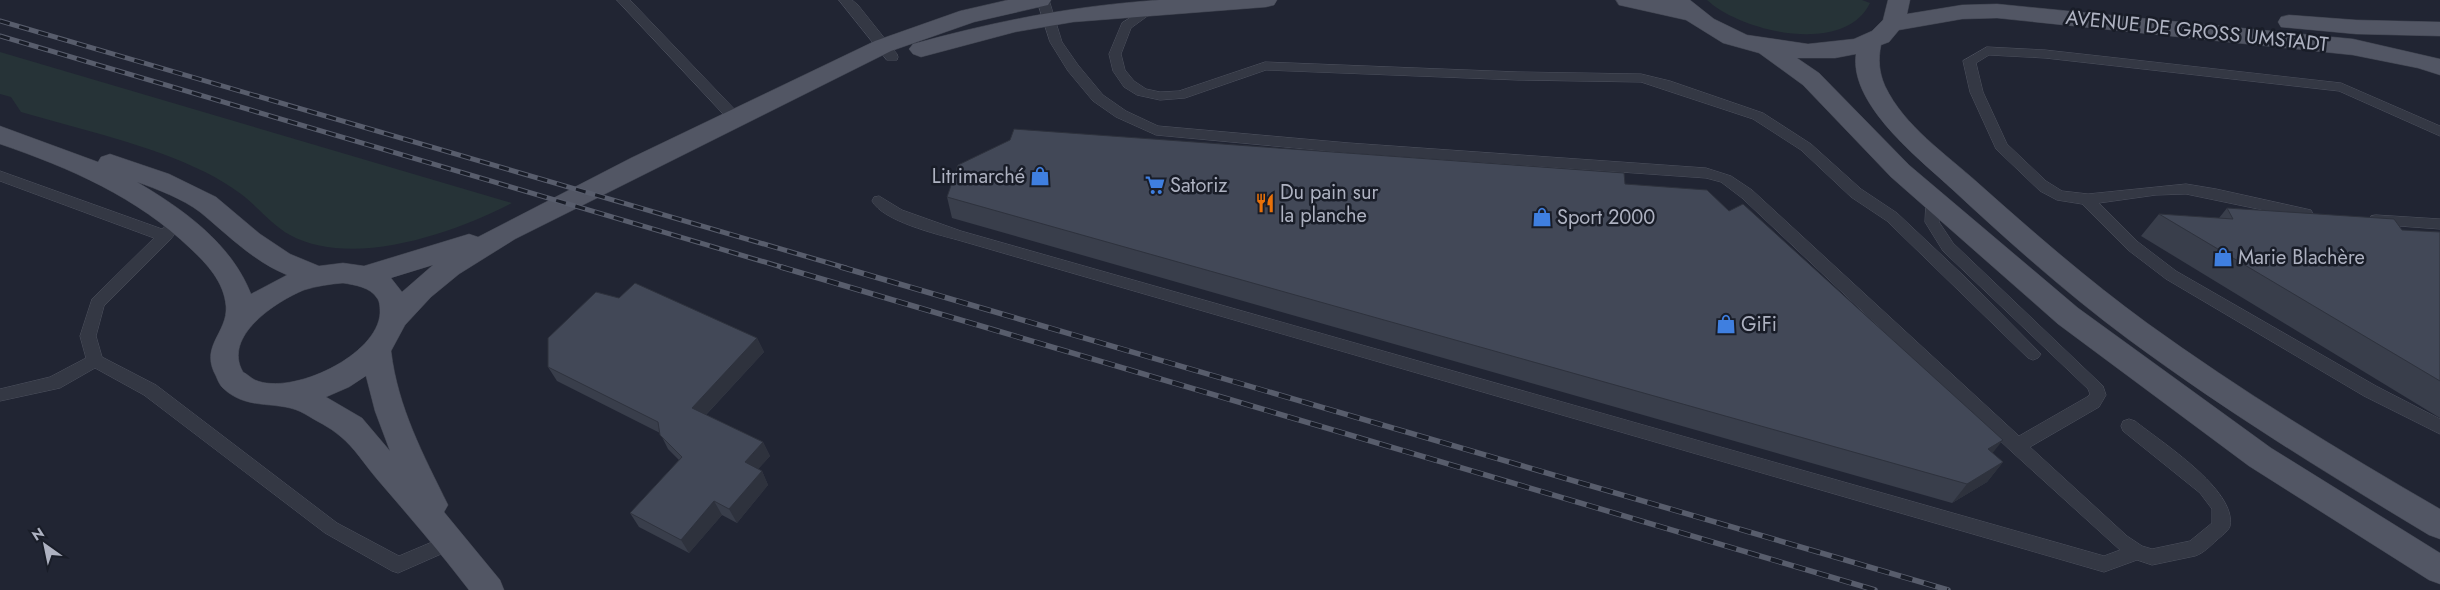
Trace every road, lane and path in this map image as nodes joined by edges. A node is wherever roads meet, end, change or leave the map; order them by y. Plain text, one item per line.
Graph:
1 (623, 0) edge
2 (845, 0) edge
3 (1266, 0) edge
4 (1627, 0) edge
5 (1899, 0) edge
6 (2046, 0) edge
7 (1043, 6) edge
8 (1684, 7) edge
9 (1151, 9) junction
10 (1892, 24) junction
11 (2440, 29) edge
12 (1870, 41) junction
13 (1768, 49) junction
14 (888, 52) junction
15 (2440, 67) edge
16 (735, 118) junction
17 (2440, 131) edge
18 (0, 135) edge
19 (59, 154) junction
20 (0, 176) edge
21 (2086, 199) junction
22 (1933, 200) junction
23 (879, 201) dead end
24 (2323, 215) edge
25 (2363, 219) edge
26 (2440, 224) edge
27 (171, 229) junction
28 (506, 232) junction
29 (317, 276) junction
30 (365, 276) junction
31 (393, 319) junction
32 (240, 320) junction
33 (376, 349) junction
34 (2033, 354) dead end
35 (95, 361) junction
36 (291, 394) junction
37 (0, 395) edge
38 (2129, 426) dead end
39 (2440, 427) edge
40 (2017, 446) junction
41 (2440, 525) edge
42 (451, 542) junction
43 (2137, 552) junction
44 (2440, 570) edge
45 (488, 590) edge

1 - 16 lane
2 - 14 lane
3 - 9 main road
4 - 8 main road
5 - 10 main road
6 - 11 main road, AVENUE DE GROSS UMSTADT
7 - 9 main road
7 - 14 main road
7 - 40 lane
8 - 13 main road
9 - 34 lane
10 - 12 main road
10 - 15 main road, AVENUE DE GROSS UMSTADT
12 - 13 main road
12 - 41 main road
13 - 22 main road
14 - 16 main road
16 - 28 main road
17 - 21 lane
18 - 19 main road
19 - 27 main road
19 - 29 main road
20 - 27 lane
21 - 24 lane
21 - 39 lane
22 - 40 lane
22 - 44 main road
23 - 43 lane
25 - 26 lane
27 - 32 main road
27 - 35 lane
28 - 30 main road
28 - 31 main road
29 - 30 main road
29 - 32 main road
30 - 31 main road
31 - 33 main road
32 - 36 main road
33 - 36 main road
33 - 42 main road
35 - 37 lane
35 - 42 lane
36 - 42 main road
38 - 43 lane
40 - 43 lane
42 - 45 main road

